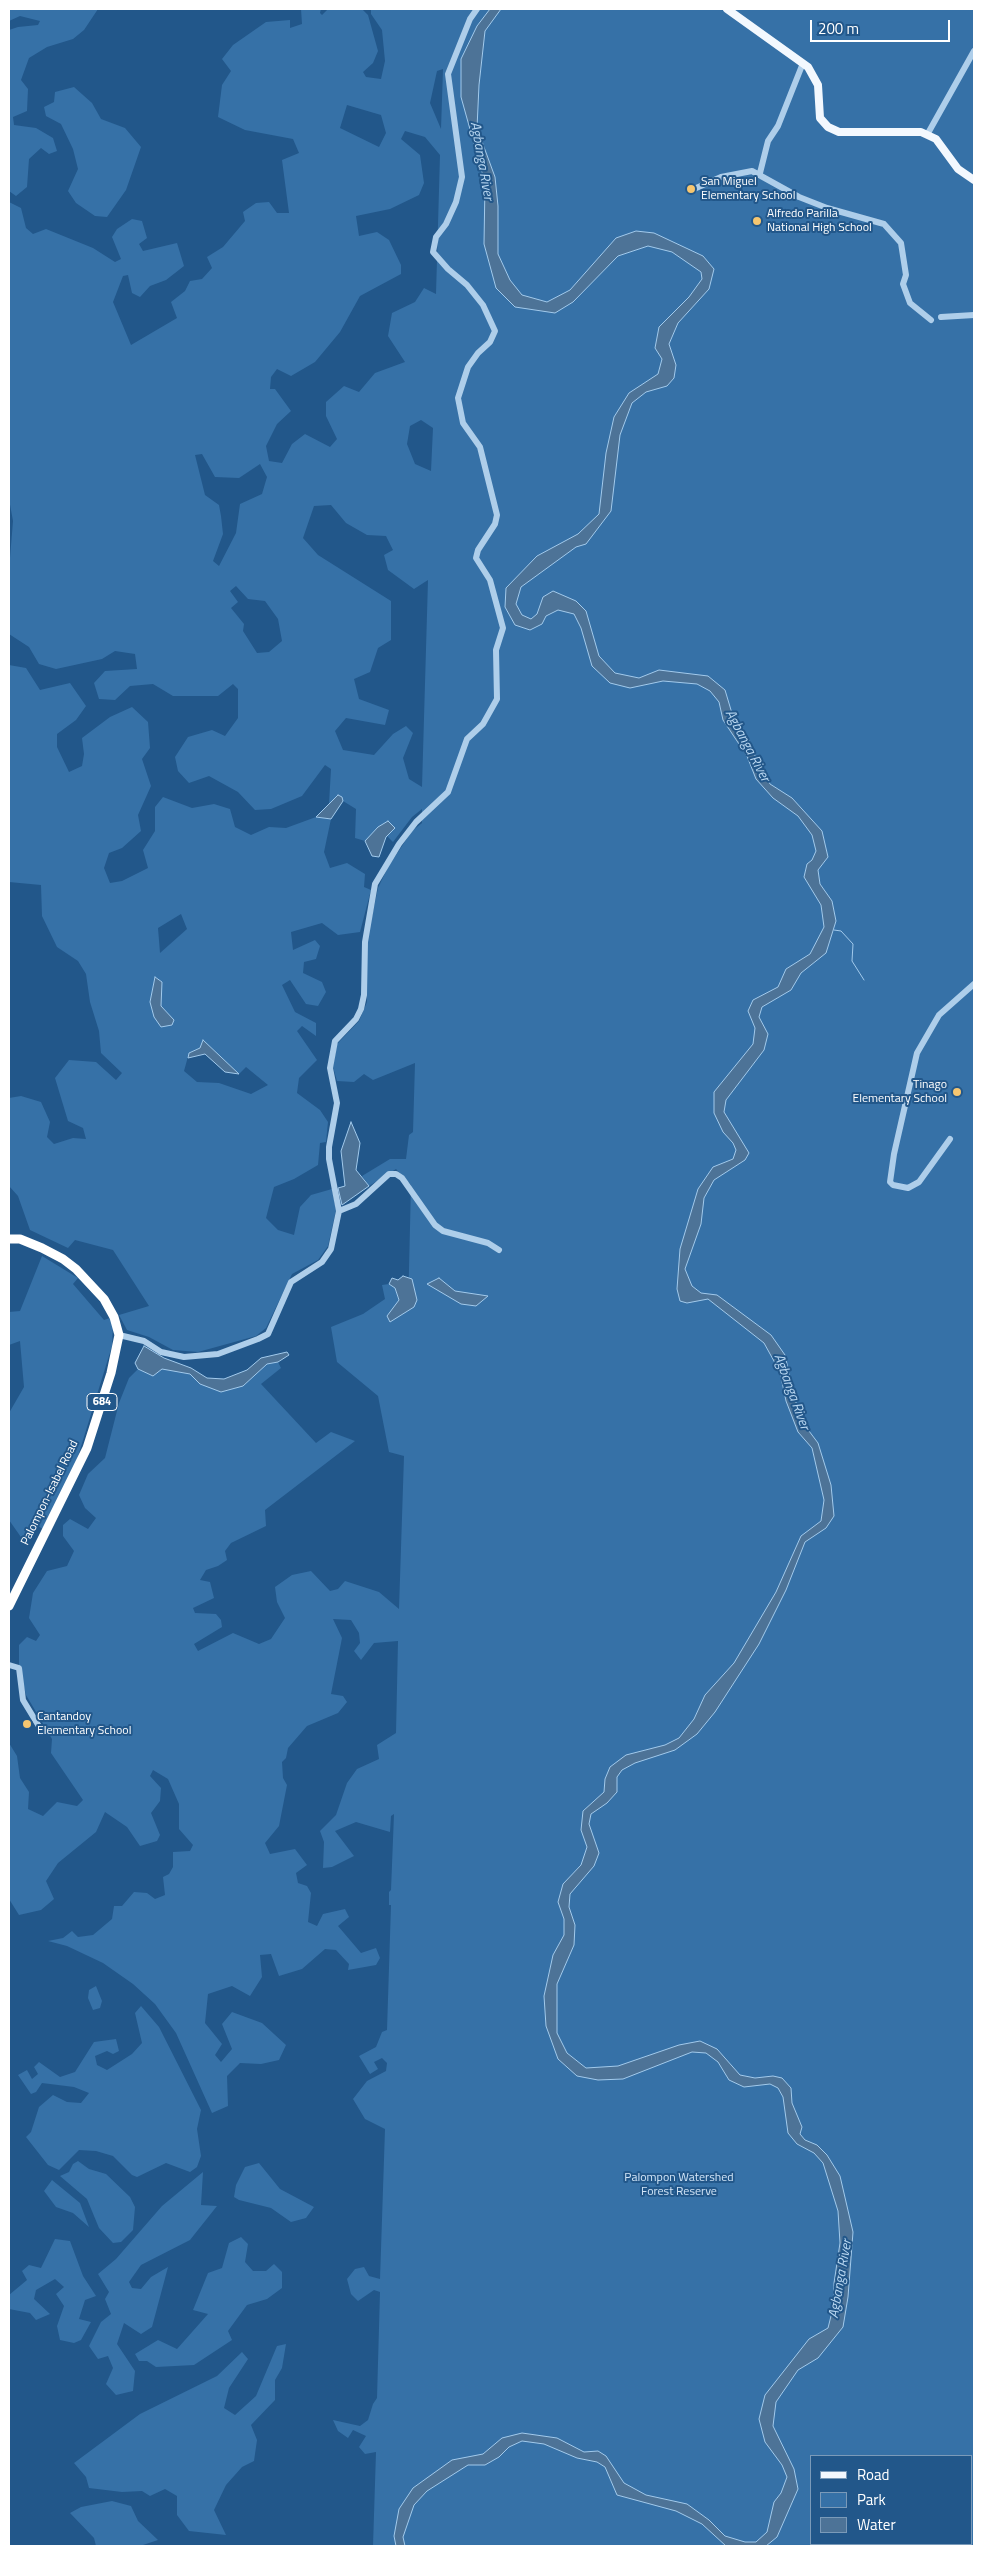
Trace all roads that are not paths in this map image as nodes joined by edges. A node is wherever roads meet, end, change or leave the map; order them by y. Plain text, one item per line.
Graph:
1 (477, 9) edge
2 (727, 9) edge
3 (974, 51) edge
4 (803, 63) junction
5 (927, 134) junction
6 (760, 173) junction
7 (974, 180) edge
8 (694, 189) dead end
9 (974, 315) edge
10 (942, 317) dead end
11 (931, 320) dead end
12 (974, 984) edge
13 (950, 1139) dead end
14 (339, 1211) junction
15 (9, 1239) edge
16 (499, 1250) dead end
17 (119, 1335) junction
18 (9, 1606) edge
19 (9, 1666) edge
20 (40, 1728) dead end

1 - 14 street
2 - 4 main road
3 - 5 street
4 - 5 main road
4 - 6 street
5 - 7 main road
6 - 8 street
6 - 11 street
9 - 10 street
12 - 13 street
14 - 16 street
14 - 17 street
15 - 17 highway
17 - 18 highway, Palompon-Isabel Road / 684
19 - 20 street

